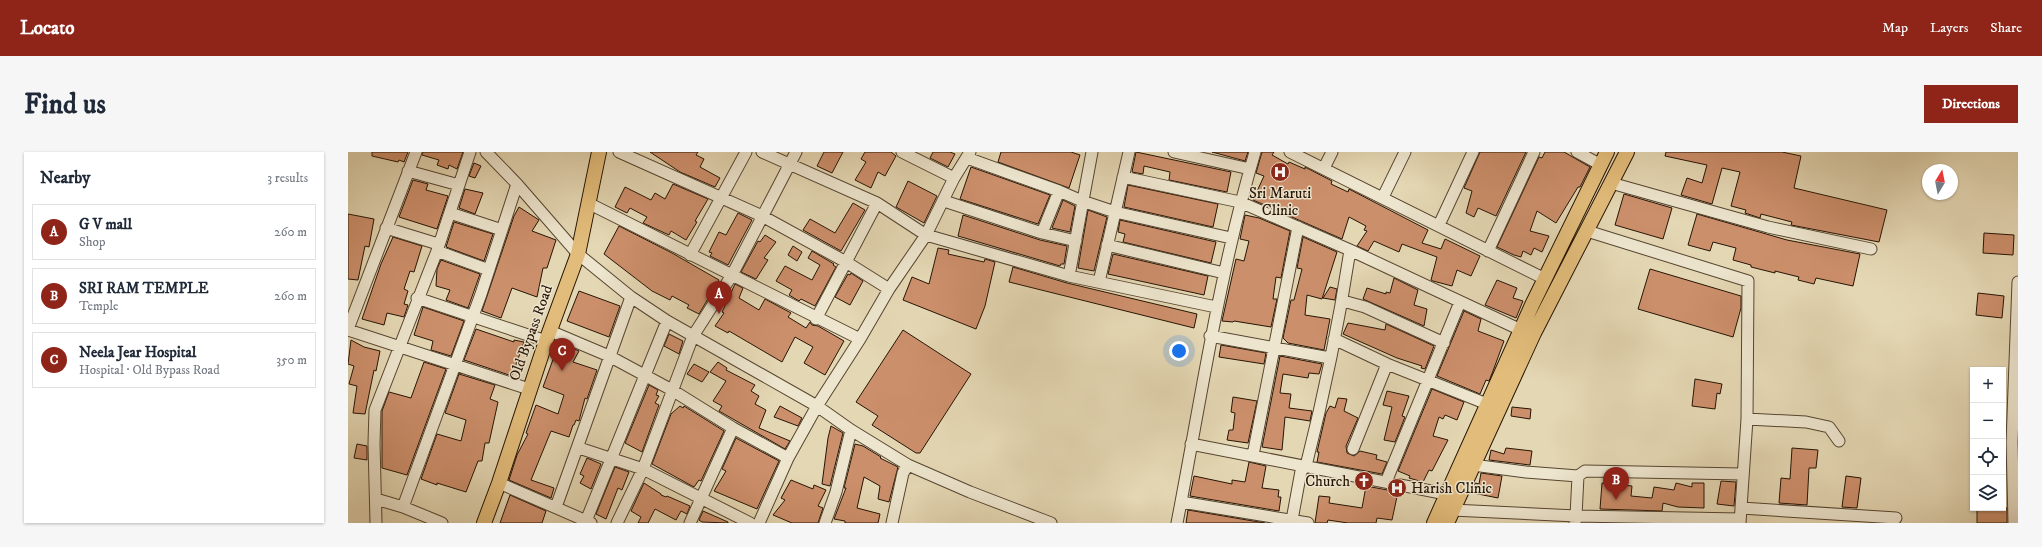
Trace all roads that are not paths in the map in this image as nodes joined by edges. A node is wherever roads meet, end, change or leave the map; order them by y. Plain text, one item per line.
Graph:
1 (416, 152) edge
2 (470, 152) edge
3 (486, 152) edge
4 (600, 152) edge
5 (619, 152) edge
6 (746, 152) edge
7 (762, 152) edge
8 (796, 152) edge
9 (902, 152) edge
10 (1092, 152) edge
11 (1129, 152) edge
12 (1174, 152) edge
13 (1255, 152) edge
14 (1290, 152) edge
15 (1332, 152) edge
16 (1405, 152) edge
17 (1473, 152) edge
18 (1534, 152) edge
19 (1577, 152) edge
20 (1608, 152) edge
21 (1627, 152) edge
22 (969, 155) edge
23 (789, 165) junction
24 (1601, 165) junction
25 (1324, 168) junction
26 (1250, 169) junction
27 (408, 171) junction
28 (1123, 177) junction
29 (954, 178) junction
30 (1611, 183) junction
31 (517, 184) junction
32 (459, 185) junction
33 (1059, 191) junction
34 (722, 197) junction
35 (1383, 197) junction
36 (944, 201) junction
37 (1082, 201) junction
38 (1240, 202) junction
39 (588, 203) junction
40 (877, 203) junction
41 (1115, 212) junction
42 (450, 213) junction
43 (762, 216) junction
44 (1439, 225) junction
45 (1298, 227) junction
46 (386, 228) junction
47 (502, 230) junction
48 (1586, 231) junction
49 (1042, 233) junction
50 (926, 235) junction
51 (1231, 238) junction
52 (1076, 241) junction
53 (1107, 245) junction
54 (437, 247) junction
55 (1871, 249) dead end
56 (1350, 250) junction
57 (1488, 251) junction
58 (578, 254) junction
59 (690, 255) junction
60 (846, 262) junction
61 (489, 270) junction
62 (1224, 273) junction
63 (732, 275) junction
64 (1069, 276) junction
65 (1545, 279) junction
66 (1099, 282) junction
67 (2018, 282) edge
68 (889, 289) junction
69 (631, 297) junction
70 (417, 298) junction
71 (1342, 301) junction
72 (1460, 302) junction
73 (1216, 307) junction
74 (472, 316) junction
75 (816, 318) junction
76 (667, 321) junction
77 (348, 330) edge
78 (1520, 330) junction
79 (548, 336) junction
80 (693, 336) junction
81 (1210, 336) junction
82 (860, 339) junction
83 (1334, 339) junction
84 (1444, 343) junction
85 (398, 348) junction
86 (1275, 349) junction
87 (609, 356) junction
88 (1330, 358) junction
89 (454, 364) junction
90 (1387, 364) junction
91 (643, 376) junction
92 (1426, 381) junction
93 (529, 389) junction
94 (672, 390) junction
95 (1487, 404) junction
96 (817, 406) junction
97 (1747, 419) junction
98 (733, 428) junction
99 (851, 430) junction
100 (1839, 441) dead end
101 (1191, 444) junction
102 (579, 448) junction
103 (1353, 449) dead end
104 (1253, 455) junction
105 (788, 458) junction
106 (612, 459) junction
107 (908, 465) junction
108 (1473, 465) junction
109 (1306, 466) junction
110 (643, 469) junction
111 (1742, 474) junction
112 (1578, 476) junction
113 (1386, 482) junction
114 (499, 484) junction
115 (1446, 494) junction
116 (702, 498) junction
117 (376, 499) junction
118 (1181, 502) junction
119 (403, 507) junction
120 (556, 507) junction
121 (1741, 508) junction
122 (1452, 510) junction
123 (1896, 518) dead end
124 (1576, 520) edge
125 (1740, 521) edge
126 (589, 522) edge
127 (1301, 522) edge
128 (376, 523) edge
129 (442, 523) edge
130 (484, 523) edge
131 (617, 523) edge
132 (690, 523) edge
133 (750, 523) edge
134 (759, 523) edge
135 (825, 523) edge
136 (892, 523) edge
137 (1051, 523) edge
138 (1177, 523) edge
139 (1434, 523) edge
140 (1447, 523) edge
141 (2014, 523) edge

1 - 27 street
2 - 32 street
3 - 31 street
4 - 39 main road, Old Bypass Road
5 - 34 street
6 - 34 street
7 - 23 street
8 - 23 street
9 - 29 street
10 - 37 street
11 - 28 street
12 - 26 street
13 - 26 street
14 - 25 street
15 - 25 street
16 - 35 street
17 - 44 street
18 - 57 street
19 - 24 street
20 - 24 main road
21 - 30 main road
22 - 29 street
22 - 33 street
23 - 40 street
23 - 43 street
24 - 65 main road
25 - 35 street
26 - 38 street
27 - 32 street
27 - 46 street
28 - 38 street
28 - 41 street
29 - 36 street
30 - 48 main road
30 - 55 street
31 - 47 street
31 - 58 street
32 - 42 street
33 - 37 street
33 - 49 street
34 - 43 street
34 - 59 street
35 - 44 street
36 - 49 street
36 - 50 street
37 - 41 street
37 - 52 street
38 - 45 street
38 - 51 street
39 - 58 main road, Old Bypass Road
39 - 59 street
40 - 50 street
40 - 60 street
41 - 51 street
41 - 53 street
42 - 47 street
42 - 54 street
43 - 60 street
43 - 63 street
44 - 57 street
45 - 56 street
45 - 86 street
46 - 54 street
46 - 77 street
47 - 61 street
48 - 97 street
48 - 108 main road
49 - 52 street
50 - 64 street
50 - 68 street
51 - 62 street
52 - 64 street
53 - 62 street
53 - 66 street
54 - 61 street
54 - 70 street
56 - 71 street
56 - 72 street
57 - 65 street
58 - 69 street
58 - 79 main road, Old Bypass Road
59 - 63 street
60 - 68 street
60 - 75 street
61 - 74 street
62 - 73 street
63 - 75 street
63 - 80 street
64 - 66 street
65 - 78 main road
66 - 73 street
67 - 141 street
68 - 82 street
69 - 76 street
69 - 87 street
70 - 74 street
70 - 85 street
71 - 83 street
71 - 84 street
72 - 78 street
72 - 84 street
73 - 81 street
74 - 79 street
74 - 89 street
75 - 82 street
76 - 80 street
76 - 91 street
77 - 85 street
78 - 95 main road
79 - 87 street
79 - 93 main road, Old Bypass Road
80 - 94 street
80 - 96 street
81 - 86 street
81 - 101 street
82 - 96 street
83 - 88 street
83 - 90 street
84 - 92 street
85 - 89 street
85 - 117 street
86 - 88 street
86 - 104 street
87 - 91 street
87 - 102 street
88 - 109 street
89 - 93 street
89 - 119 street
90 - 92 street
90 - 103 street
91 - 94 street
91 - 106 street
92 - 95 street
92 - 113 street
93 - 114 main road, Old Bypass Road
94 - 98 street
94 - 110 street
95 - 115 main road
96 - 99 street
96 - 105 street
97 - 100 street
97 - 111 street
98 - 105 street
98 - 116 street
99 - 107 street
99 - 135 street
101 - 104 street
101 - 118 street
102 - 106 street
102 - 120 street
104 - 109 street
105 - 134 street
106 - 110 street
106 - 126 street
107 - 136 street
107 - 137 street
108 - 112 street
108 - 122 main road
109 - 113 street
109 - 127 street
110 - 116 street
110 - 131 street
111 - 112 street
111 - 121 street
112 - 124 street
113 - 115 street
114 - 120 street
114 - 130 main road, Old Bypass Road
115 - 139 main road
116 - 132 street
116 - 133 street
117 - 119 street
117 - 128 street
118 - 127 street
118 - 138 street
119 - 129 street
120 - 126 street
121 - 123 street
121 - 125 street
122 - 124 street
122 - 140 main road
124 - 125 street

